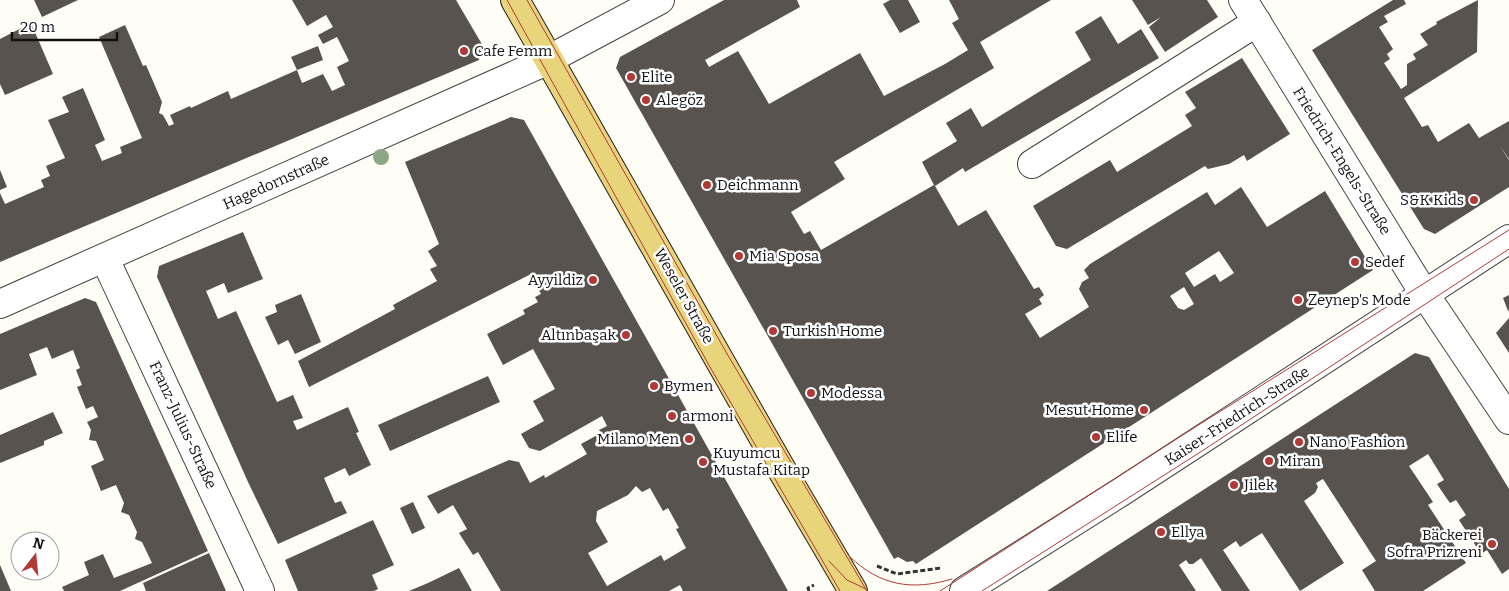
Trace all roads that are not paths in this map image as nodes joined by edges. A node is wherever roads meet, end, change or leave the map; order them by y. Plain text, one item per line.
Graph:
1 (516, 0) edge
2 (660, 0) edge
3 (1250, 11) edge
4 (550, 59) junction
5 (1032, 164) dead end
6 (1509, 239) edge
7 (105, 259) junction
8 (1424, 293) junction
9 (0, 304) edge
10 (1509, 420) edge
11 (260, 591) edge
12 (853, 591) edge
13 (964, 591) edge

1 - 4 main road, Weseler Straße
2 - 4 street, Hagedornstraße
3 - 5 street
3 - 8 street, Friedrich-Engels-Straße
4 - 7 street, Hagedornstraße
4 - 12 main road, Weseler Straße
6 - 8 street, Kaiser-Friedrich-Straße
7 - 9 street, Hagedornstraße
7 - 11 street, Franz-Julius-Straße
8 - 10 street, Friedrich-Engels-Straße
8 - 13 street, Kaiser-Friedrich-Straße

